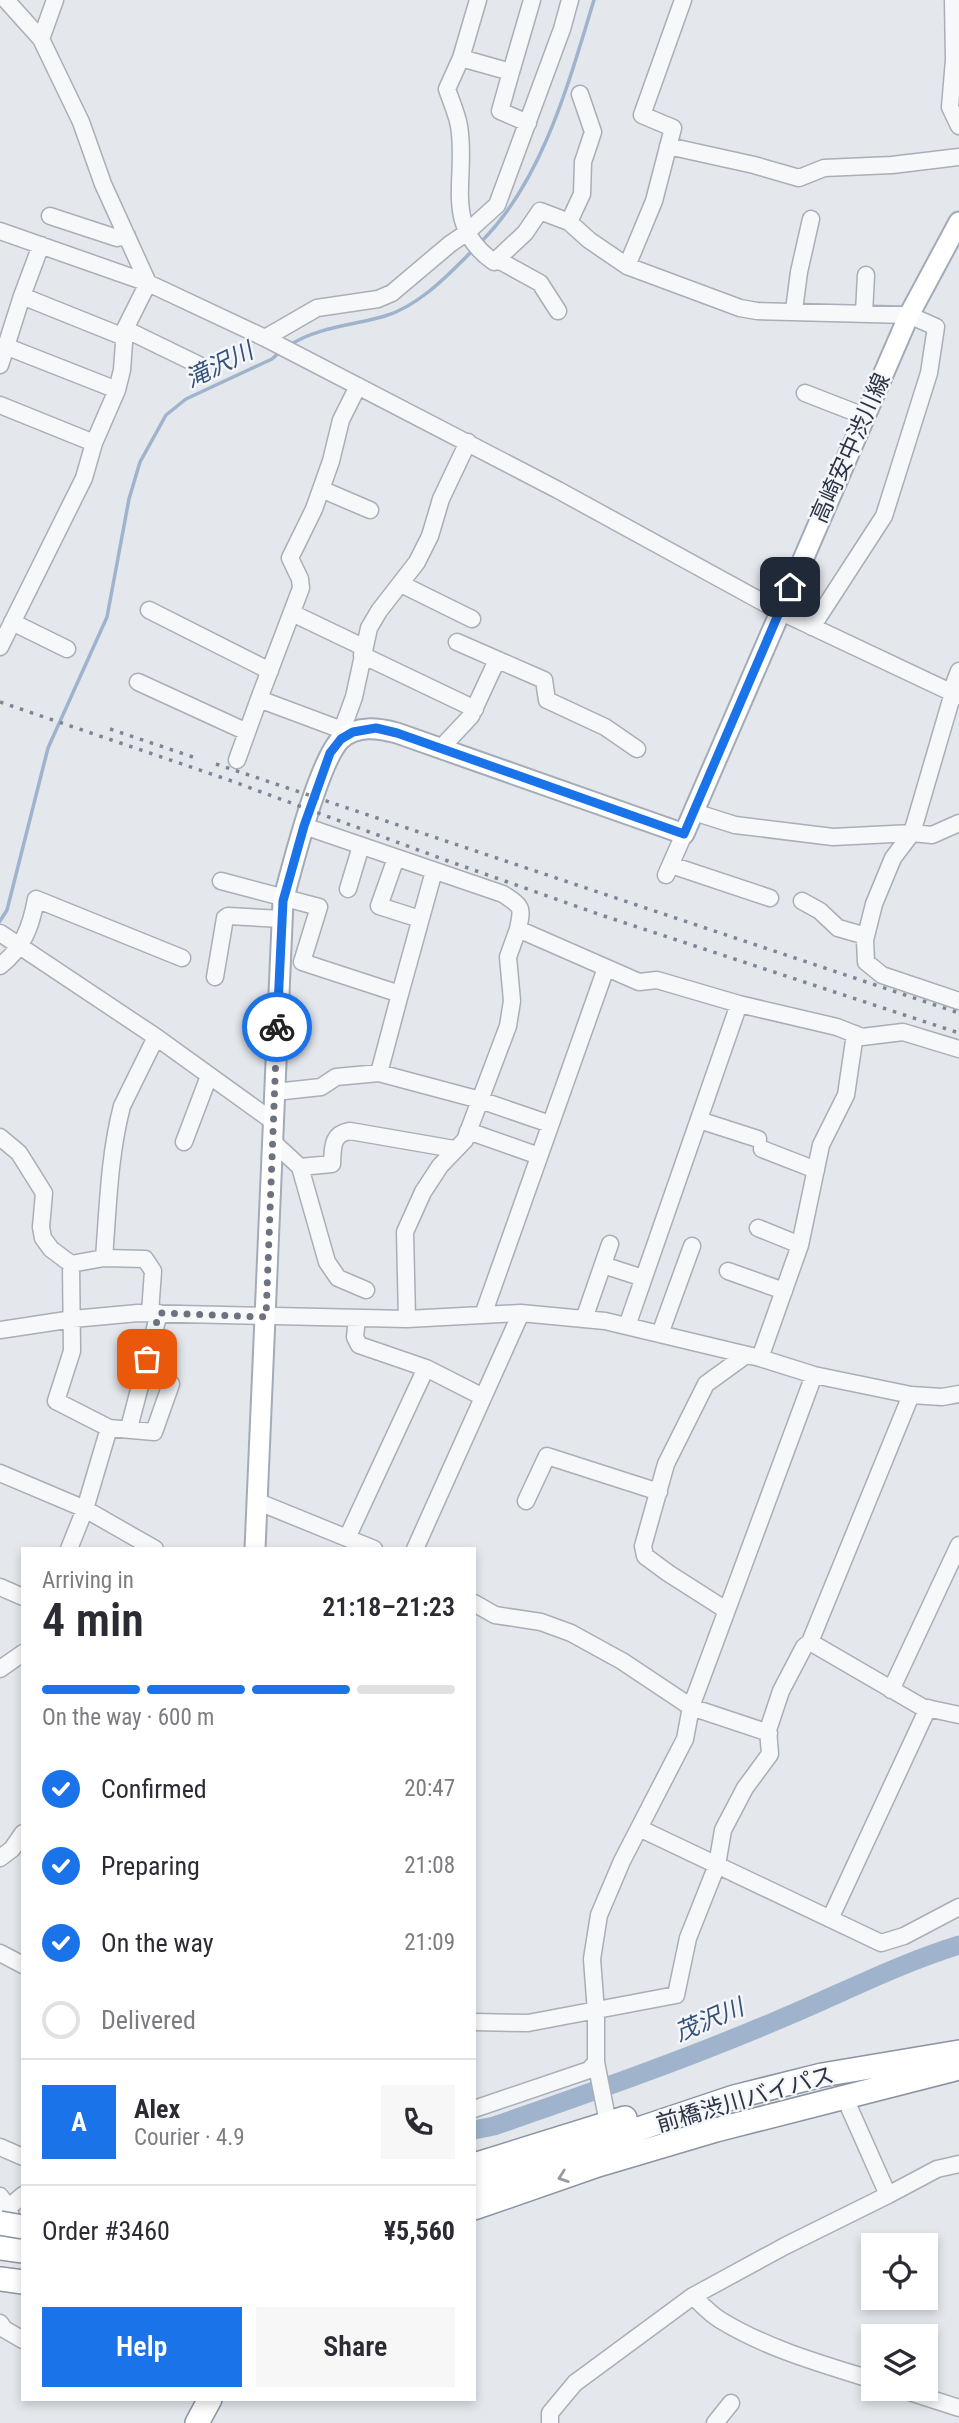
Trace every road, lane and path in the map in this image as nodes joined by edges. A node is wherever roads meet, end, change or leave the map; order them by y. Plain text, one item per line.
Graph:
1 (55, 0) edge
2 (478, 0) edge
3 (532, 0) edge
4 (570, 0) edge
5 (683, 0) edge
6 (953, 0) edge
7 (10, 2) edge
8 (41, 39) junction
9 (461, 58) junction
10 (511, 72) junction
11 (580, 94) dead end
12 (528, 123) junction
13 (959, 126) edge
14 (668, 146) junction
15 (959, 157) edge
16 (50, 216) dead end
17 (811, 219) dead end
18 (569, 222) junction
19 (959, 222) edge
20 (0, 231) edge
21 (127, 236) junction
22 (468, 236) junction
23 (41, 245) junction
24 (489, 258) junction
25 (627, 266) junction
26 (866, 275) dead end
27 (148, 283) junction
28 (22, 296) junction
29 (794, 310) junction
30 (558, 312) dead end
31 (864, 313) junction
32 (909, 315) junction
33 (125, 333) junction
34 (265, 338) junction
35 (5, 346) junction
36 (0, 365) edge
37 (201, 366) dead end
38 (358, 386) junction
39 (117, 390) junction
40 (805, 393) dead end
41 (0, 405) edge
42 (864, 416) junction
43 (468, 442) junction
44 (94, 443) junction
45 (321, 489) junction
46 (370, 510) dead end
47 (401, 584) junction
48 (149, 610) dead end
49 (779, 611) junction
50 (292, 613) junction
51 (472, 619) dead end
52 (12, 622) junction
53 (812, 627) junction
54 (457, 642) dead end
55 (0, 647) edge
56 (67, 649) dead end
57 (363, 651) junction
58 (497, 660) junction
59 (270, 671) junction
60 (959, 671) edge
61 (138, 682) dead end
62 (954, 694) edge
63 (259, 699) junction
64 (475, 709) junction
65 (247, 732) junction
66 (344, 733) junction
67 (439, 748) junction
68 (637, 749) dead end
69 (237, 760) dead end
70 (694, 812) junction
71 (959, 823) edge
72 (304, 826) junction
73 (912, 833) junction
74 (684, 834) junction
75 (361, 846) junction
76 (396, 858) junction
77 (434, 871) junction
78 (221, 881) dead end
79 (348, 890) dead end
80 (284, 898) junction
81 (770, 898) dead end
82 (802, 901) dead end
83 (282, 919) junction
84 (420, 919) junction
85 (518, 929) junction
86 (0, 933) edge
87 (866, 936) junction
88 (20, 947) junction
89 (182, 958) dead end
90 (0, 966) edge
91 (606, 968) junction
92 (215, 977) dead end
93 (400, 994) junction
94 (959, 1001) edge
95 (739, 1004) junction
96 (855, 1034) junction
97 (156, 1037) junction
98 (959, 1049) edge
99 (379, 1073) junction
100 (209, 1076) junction
101 (275, 1092) junction
102 (480, 1100) junction
103 (699, 1120) junction
104 (550, 1125) junction
105 (274, 1132) junction
106 (468, 1132) junction
107 (0, 1137) edge
108 (184, 1142) dead end
109 (454, 1149) junction
110 (539, 1156) junction
111 (300, 1167) junction
112 (816, 1170) junction
113 (758, 1228) dead end
114 (610, 1244) dead end
115 (692, 1245) dead end
116 (800, 1245) junction
117 (104, 1258) junction
118 (71, 1264) junction
119 (603, 1265) junction
120 (728, 1271) dead end
121 (643, 1278) junction
122 (366, 1290) dead end
123 (784, 1291) junction
124 (521, 1312) junction
125 (155, 1313) junction
126 (483, 1315) junction
127 (266, 1317) junction
128 (357, 1318) junction
129 (73, 1319) junction
130 (407, 1319) junction
131 (584, 1319) junction
132 (627, 1326) junction
133 (0, 1330) edge
134 (660, 1334) junction
135 (753, 1356) junction
136 (426, 1368) junction
137 (814, 1375) junction
138 (171, 1384) dead end
139 (959, 1394) edge
140 (911, 1395) junction
141 (483, 1397) junction
142 (942, 1397) junction
143 (959, 1406) edge
144 (109, 1428) junction
145 (129, 1428) junction
146 (0, 1474) edge
147 (659, 1492) junction
148 (256, 1501) junction
149 (526, 1501) dead end
150 (85, 1508) junction
151 (346, 1538) junction
152 (959, 1545) edge
153 (70, 1547) edge
154 (152, 1547) edge
155 (255, 1547) edge
156 (369, 1547) edge
157 (416, 1547) edge
158 (0, 1587) edge
159 (21, 1596) edge
160 (476, 1604) edge
161 (726, 1610) junction
162 (810, 1642) junction
163 (21, 1654) edge
164 (0, 1669) edge
165 (891, 1690) junction
166 (691, 1707) junction
167 (928, 1709) junction
168 (959, 1714) edge
169 (768, 1733) junction
170 (639, 1828) junction
171 (21, 1836) edge
172 (0, 1858) edge
173 (717, 1865) junction
174 (959, 1907) edge
175 (830, 1919) junction
176 (0, 1953) edge
177 (21, 1964) edge
178 (596, 2012) junction
179 (476, 2022) edge
180 (959, 2050) edge
181 (596, 2062) junction
182 (959, 2067) edge
183 (844, 2096) junction
184 (476, 2108) edge
185 (608, 2123) junction
186 (0, 2147) edge
187 (21, 2156) edge
188 (476, 2164) edge
189 (535, 2164) junction
190 (959, 2164) edge
191 (476, 2183) edge
192 (888, 2195) junction
193 (21, 2196) edge
194 (476, 2207) edge
195 (2, 2210) edge
196 (21, 2225) edge
197 (0, 2232) edge
198 (0, 2248) edge
199 (21, 2251) edge
200 (0, 2278) edge
201 (21, 2282) edge
202 (693, 2296) junction
203 (0, 2323) edge
204 (21, 2339) edge
205 (861, 2376) edge
206 (209, 2401) edge
207 (938, 2401) edge
208 (731, 2403) dead end
209 (959, 2407) edge
210 (197, 2423) edge
211 (550, 2423) edge
212 (715, 2423) edge

1 - 8 street
2 - 9 street
3 - 10 street
4 - 12 street
5 - 14 street
6 - 13 street
7 - 8 street
8 - 21 street
9 - 10 street
9 - 22 street
10 - 12 street
11 - 18 street
12 - 22 street
14 - 15 street
14 - 25 street
16 - 21 street
17 - 29 street
18 - 24 street
18 - 25 street
19 - 32 main road, 高崎安中渋川線
20 - 23 street
21 - 27 street
22 - 24 street
22 - 34 street
23 - 27 street
23 - 28 street
24 - 30 street
25 - 29 street
26 - 31 street
27 - 33 street
27 - 34 street
28 - 33 street
28 - 35 street
29 - 31 street
31 - 32 street
32 - 42 main road, 高崎安中渋川線
32 - 53 street
33 - 37 street
33 - 39 street
34 - 38 street
35 - 36 street
35 - 39 street
38 - 43 street
38 - 45 street
39 - 44 street
40 - 42 street
41 - 44 street
42 - 49 main road, 高崎安中渋川線
43 - 47 street
43 - 49 street
44 - 52 street
45 - 46 street
45 - 50 street
47 - 51 street
47 - 57 street
48 - 59 street
49 - 53 street
49 - 70 main road, 高崎安中渋川線
50 - 57 street
50 - 59 street
52 - 55 street
52 - 56 street
53 - 62 street
54 - 58 street
57 - 64 street
57 - 66 street
58 - 64 street
58 - 68 street
59 - 63 street
60 - 62 street
61 - 65 street
62 - 73 street
63 - 65 street
63 - 66 street
64 - 67 street
65 - 69 street
66 - 67 main road
66 - 72 main road
67 - 74 main road
70 - 73 street
70 - 74 main road, 高崎安中渋川線
71 - 73 street
72 - 75 street
72 - 80 main road
73 - 87 street
74 - 81 street
75 - 76 street
75 - 79 street
76 - 77 street
76 - 84 street
77 - 84 street
77 - 85 street
78 - 80 street
80 - 83 main road
80 - 93 street
82 - 87 street
83 - 92 street
83 - 101 main road
84 - 93 street
85 - 91 street
85 - 102 street
86 - 88 street
87 - 94 street
88 - 89 street
88 - 90 street
88 - 97 street
91 - 95 street
91 - 104 street
93 - 99 street
95 - 96 street
95 - 103 street
96 - 98 street
96 - 112 street
97 - 100 street
97 - 117 street
99 - 101 street
99 - 102 street
100 - 105 street
100 - 108 street
101 - 105 main road
102 - 104 street
102 - 106 street
103 - 112 street
103 - 121 street
104 - 110 street
105 - 111 street
105 - 127 main road
106 - 109 street
106 - 110 street
107 - 118 street
109 - 111 street
109 - 130 street
110 - 126 street
111 - 122 street
112 - 116 street
113 - 116 street
114 - 119 street
115 - 134 street
116 - 123 street
117 - 118 street
117 - 125 street
118 - 129 street
119 - 121 street
119 - 131 street
120 - 123 street
121 - 132 street
123 - 135 street
124 - 126 street
124 - 131 street
124 - 141 street
125 - 127 street
125 - 129 street
125 - 145 street
126 - 130 street
127 - 128 street
127 - 148 main road
128 - 130 street
128 - 136 street
129 - 133 street
129 - 144 street
131 - 132 street
132 - 134 street
134 - 135 street
135 - 137 street
135 - 147 street
136 - 141 street
136 - 151 street
137 - 140 street
137 - 161 street
138 - 145 street
139 - 142 street
140 - 142 street
140 - 162 street
141 - 157 street
142 - 143 street
144 - 145 street
144 - 150 street
146 - 150 street
147 - 149 street
147 - 161 street
148 - 151 street
148 - 155 main road
150 - 153 street
150 - 154 street
151 - 156 street
152 - 165 street
158 - 159 street
160 - 166 street
161 - 166 street
162 - 165 street
162 - 169 street
163 - 164 street
165 - 167 street
166 - 169 street
166 - 170 street
167 - 168 street
167 - 175 street
169 - 173 street
170 - 173 street
170 - 178 street
171 - 172 street
173 - 175 street
173 - 178 street
174 - 175 street
176 - 177 street
178 - 179 street
178 - 181 street
180 - 185 highway
180 - 189 highway, 前橋渋川バイパス
181 - 184 street
181 - 185 street
182 - 183 highway
182 - 189 highway, 前橋渋川バイパス
183 - 192 street
183 -> 194 highway
185 - 188 highway
186 - 187 street
189 - 191 highway, 前橋渋川バイパス
190 - 192 street
192 - 202 street
193 - 195 street
195 - 196 highway, bridge
195 - 197 street
198 - 199 highway
200 - 201 highway
202 - 205 street
202 - 211 street
203 - 204 street
206 - 210 highway
207 - 209 street
208 - 212 street

